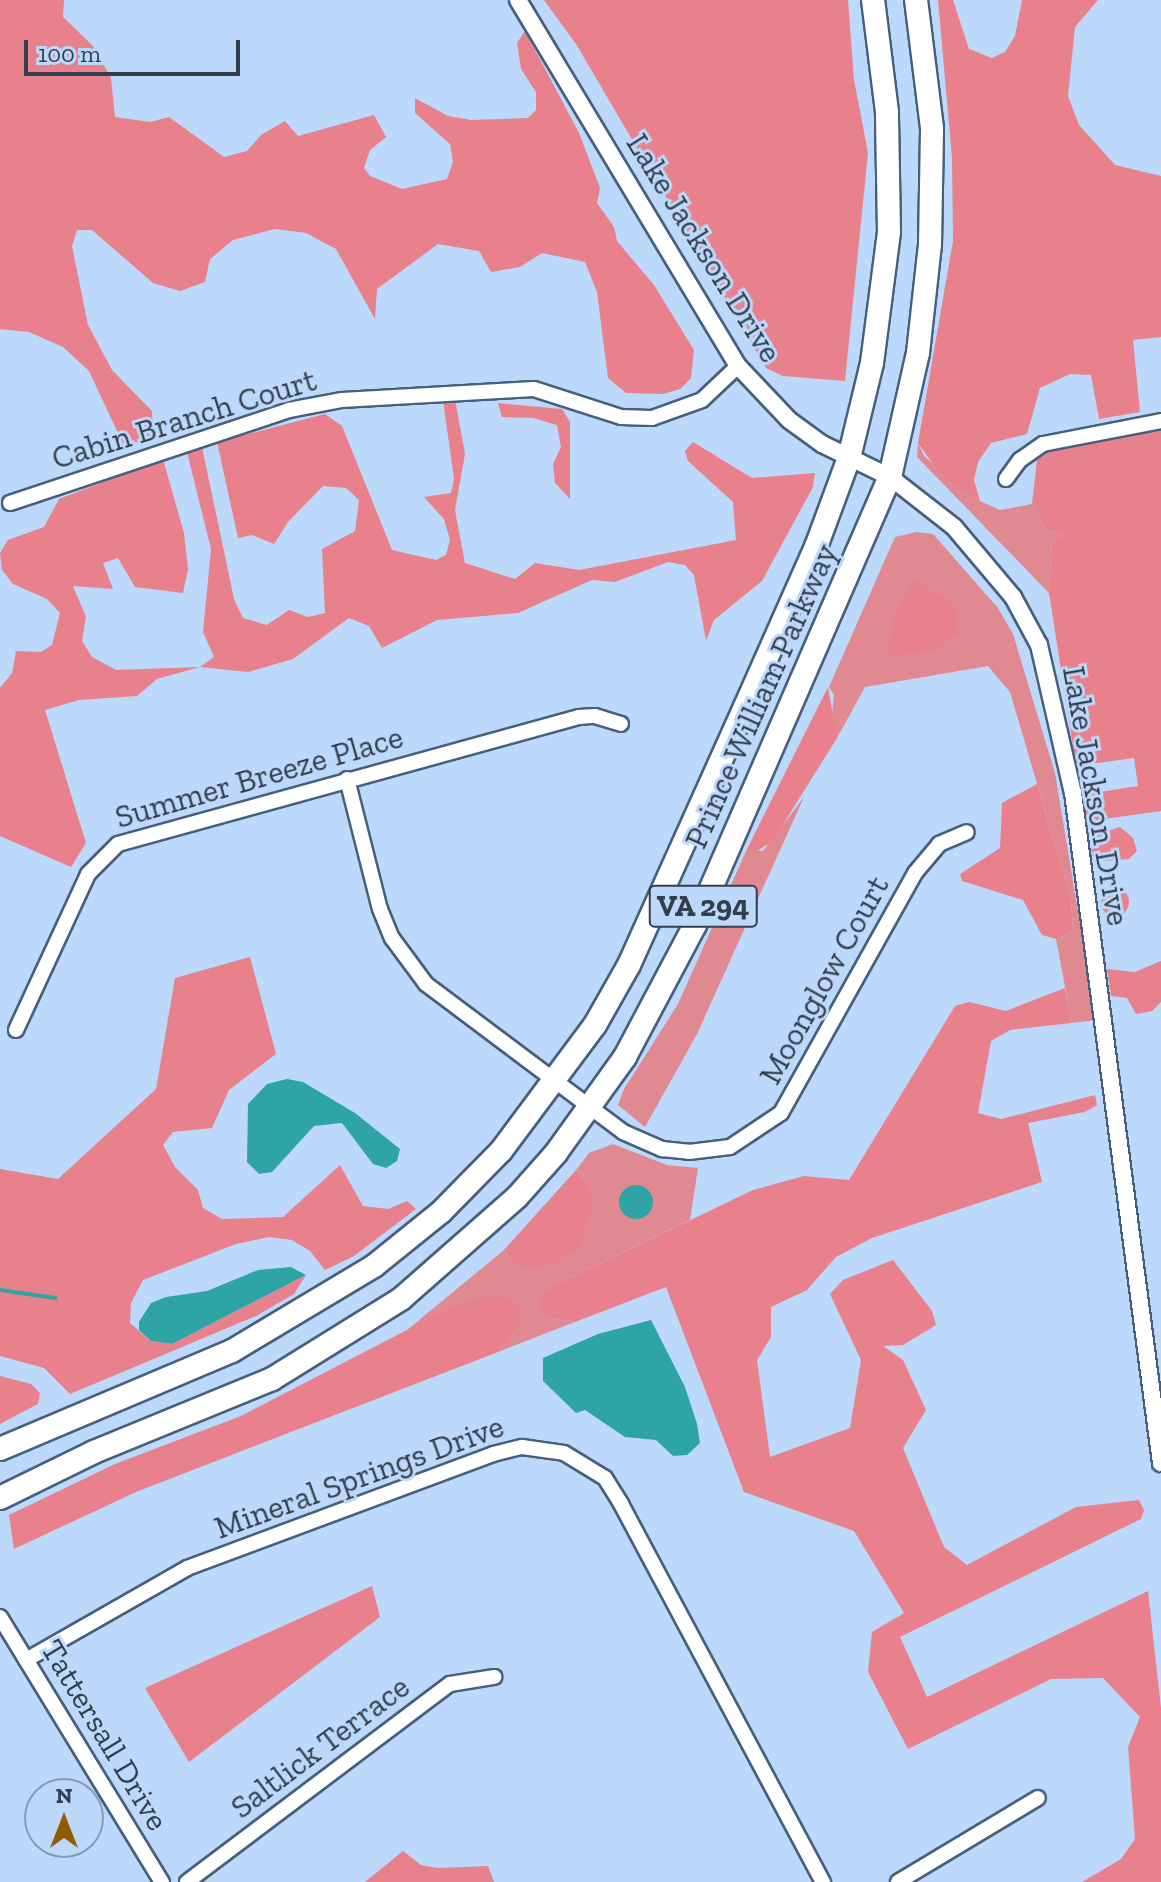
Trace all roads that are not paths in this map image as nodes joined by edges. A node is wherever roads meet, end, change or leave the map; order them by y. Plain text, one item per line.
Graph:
1 (518, 0) edge
2 (873, 0) edge
3 (916, 0) edge
4 (738, 366) junction
5 (1161, 421) edge
6 (849, 458) junction
7 (890, 477) junction
8 (1006, 479) dead end
9 (10, 503) dead end
10 (621, 724) dead end
11 (347, 779) junction
12 (967, 832) dead end
13 (16, 1030) dead end
14 (556, 1083) junction
15 (590, 1108) junction
16 (0, 1449) edge
17 (1161, 1463) edge
18 (0, 1498) edge
19 (0, 1617) edge
20 (26, 1660) junction
21 (494, 1677) dead end
22 (1038, 1798) dead end
23 (162, 1882) edge
24 (187, 1882) edge
25 (823, 1882) edge
26 (898, 1882) edge

1 - 4 street, Lake Jackson Drive
2 - 6 highway, Prince William Parkway / VA 294
3 - 7 highway, Prince William Parkway / VA 294
4 - 6 street, Lake Jackson Drive
4 - 9 street, Cabin Branch Court
5 - 8 street
6 - 7 street, Lake Jackson Drive
6 - 14 highway, Prince William Parkway / VA 294
7 - 15 highway, Prince William Parkway / VA 294
7 - 17 street, Lake Jackson Drive
10 - 11 street, Summer Breeze Place
11 - 13 street, Summer Breeze Place
11 - 14 street, Moonglow Court
12 - 15 street, Moonglow Court
14 - 15 street, Moonglow Court
14 - 16 highway, Prince William Parkway / VA 294
15 - 18 highway, Prince William Parkway / VA 294
19 - 20 street, Tattersall Drive
20 - 23 street, Tattersall Drive
20 - 25 street, Mineral Springs Drive
21 - 24 street, Saltlick Terrace
22 - 26 street

